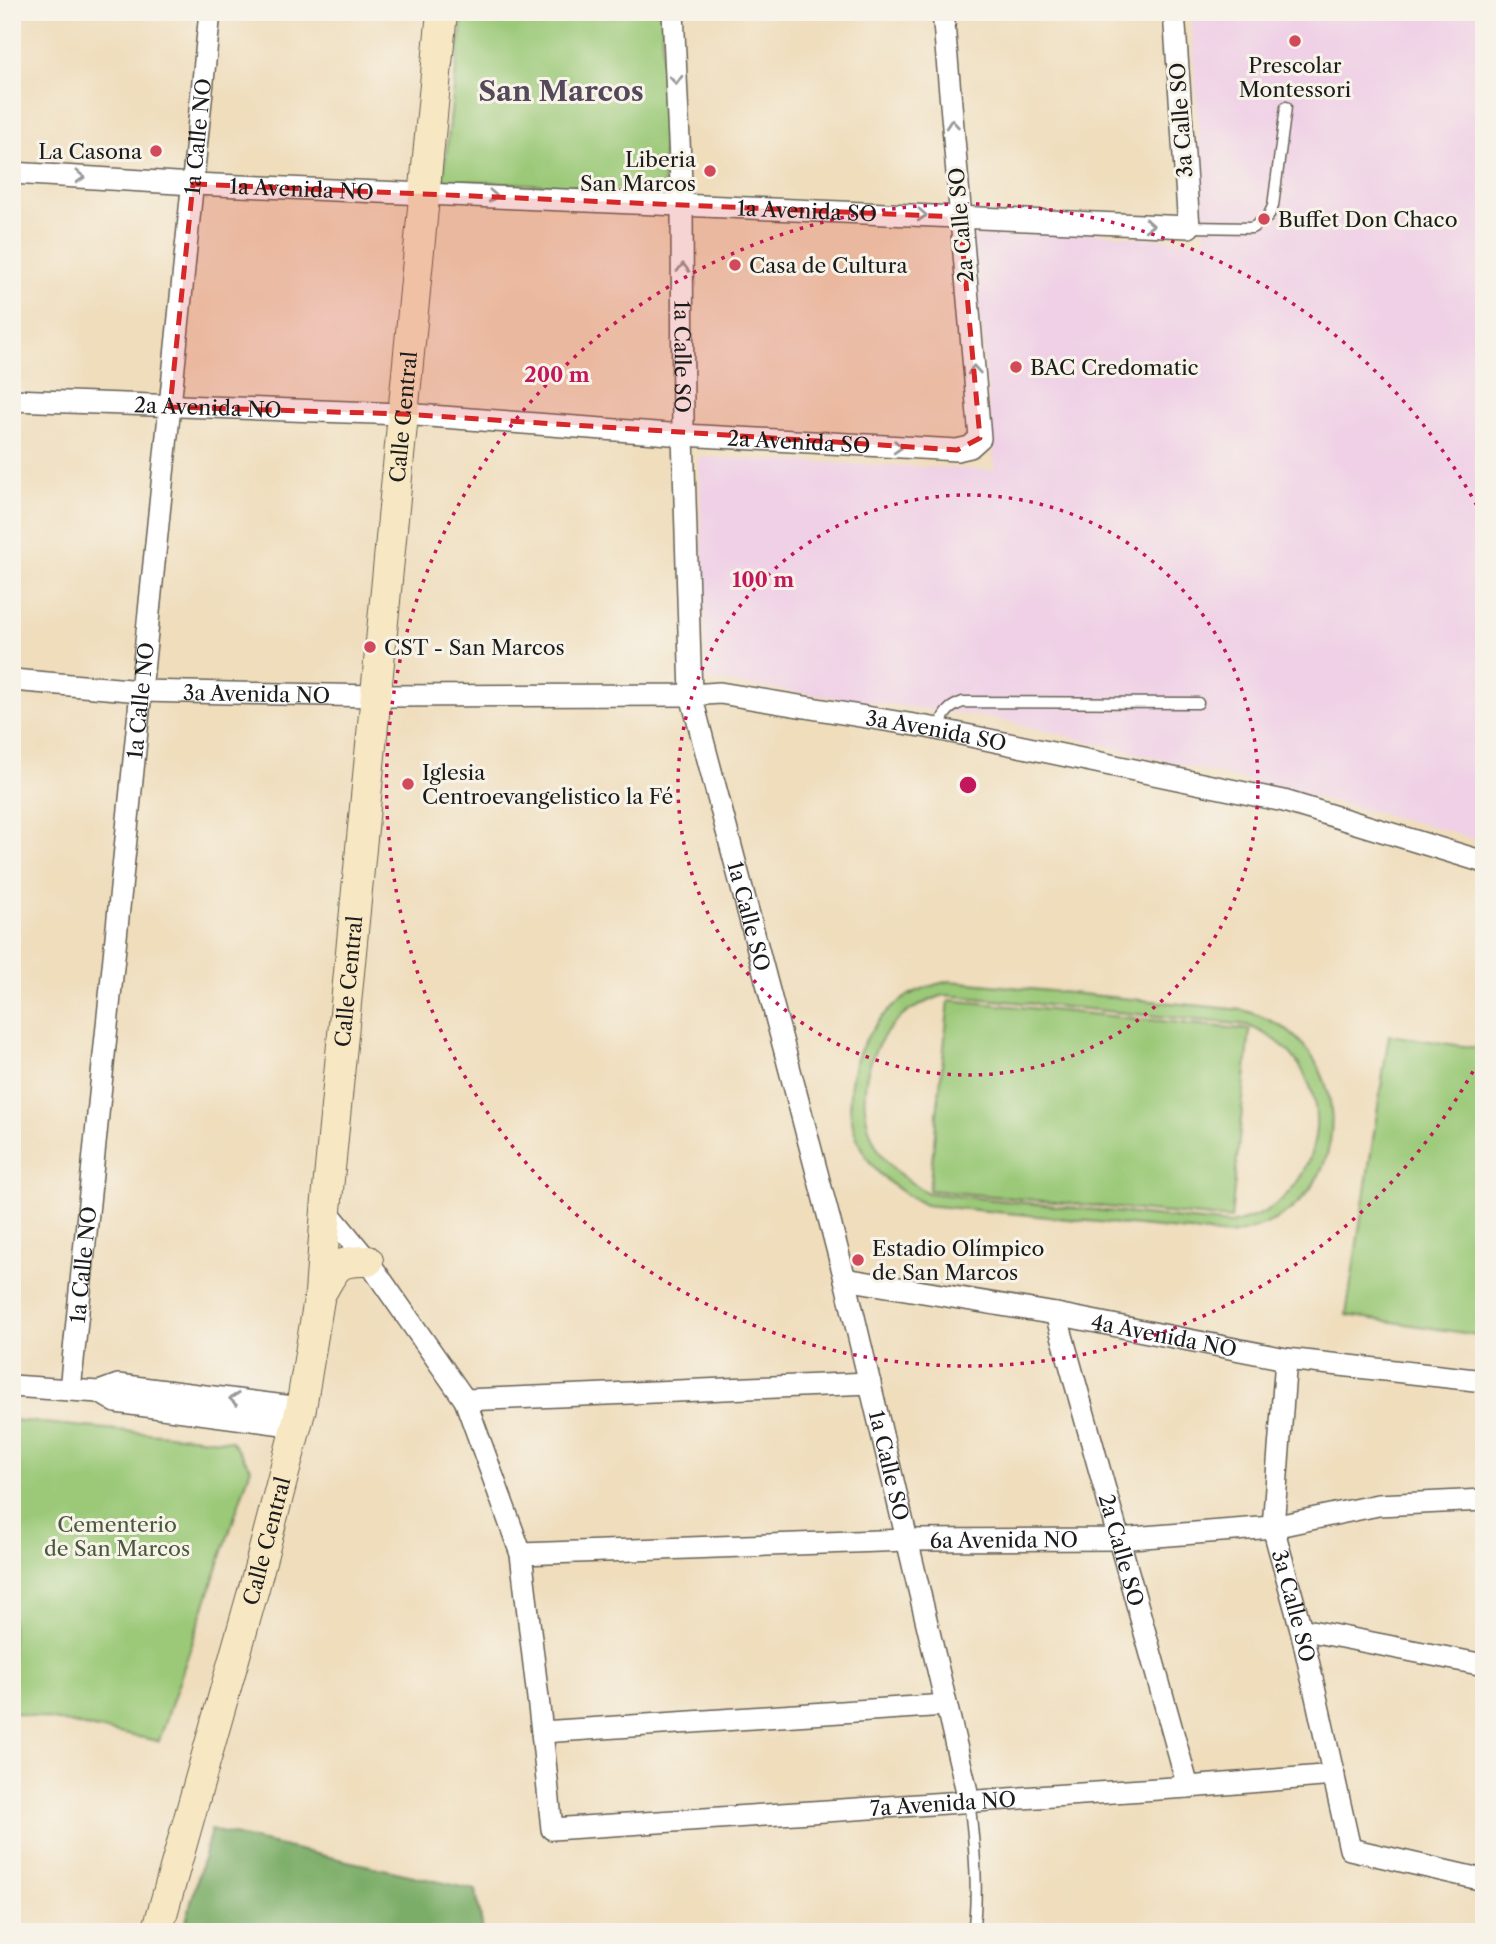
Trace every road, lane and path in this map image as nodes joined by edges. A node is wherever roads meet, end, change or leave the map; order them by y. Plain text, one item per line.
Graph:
1 (210, 12) edge
2 (442, 12) edge
3 (673, 12) edge
4 (943, 12) edge
5 (1174, 12) edge
6 (1286, 107) dead end
7 (12, 173) edge
8 (193, 184) junction
9 (425, 193) junction
10 (682, 204) junction
11 (960, 217) junction
12 (1189, 227) junction
13 (12, 400) edge
14 (170, 407) junction
15 (403, 414) junction
16 (683, 435) junction
17 (980, 438) joint
18 (12, 680) edge
19 (141, 691) junction
20 (691, 695) junction
21 (375, 696) junction
22 (1198, 703) dead end
23 (938, 729) junction
24 (1484, 862) edge
25 (326, 1210) junction
26 (368, 1261) junction
27 (845, 1279) junction
28 (320, 1293) junction
29 (1056, 1314) junction
30 (1286, 1359) junction
31 (1484, 1381) edge
32 (870, 1383) junction
33 (12, 1386) edge
34 (70, 1390) junction
35 (465, 1400) junction
36 (299, 1417) junction
37 (1484, 1500) edge
38 (1273, 1527) junction
39 (1118, 1539) junction
40 (907, 1540) junction
41 (521, 1554) junction
42 (1301, 1629) junction
43 (1484, 1665) edge
44 (946, 1705) junction
45 (542, 1732) junction
46 (1334, 1775) junction
47 (1188, 1787) junction
48 (969, 1800) junction
49 (1484, 1880) edge
50 (157, 1932) edge
51 (973, 1932) edge

1 - 8 street, 1a Calle NO
2 - 9 main road, Calle Central
3 -> 10 street, 1a Calle SO
11 -> 4 street, 2a Calle SO
5 - 12 street, 3a Calle SO
6 - 12 lane
7 -> 8 street, 1a Avenida NO
8 - 9 street, 1a Avenida NO
8 - 14 street, 1a Calle NO
9 -> 10 street, 1a Avenida SO
9 - 15 main road, Calle Central
10 -> 11 street, 1a Avenida SO
16 -> 10 street, 1a Calle SO
11 -> 12 street, 1a Avenida SO
17 -> 11 street, 2a Calle SO
13 - 14 street, 2a Avenida NO
14 - 15 street, 2a Avenida NO
14 - 19 street, 1a Calle NO
15 - 16 street, 2a Avenida SO
15 - 21 main road, Calle Central
16 -> 17 street, 2a Avenida SO
16 - 20 street, 1a Calle SO
18 - 19 street, 3a Avenida NO
19 - 21 street, 3a Avenida NO
19 - 34 street, 1a Calle NO
20 - 21 street, 3a Avenida SO
20 - 23 street, 3a Avenida SO
20 - 27 street, 1a Calle SO
21 - 25 main road, Calle Central
22 - 23 lane
23 - 24 street, 3a Avenida SO
25 - 26 street
25 - 28 main road, Calle Central
26 - 28 main road
26 - 35 street
27 - 29 street, 4a Avenida NO
27 - 32 street, 1a Calle SO
28 - 36 main road, Calle Central
29 - 30 street, 4a Avenida NO
29 - 39 street, 2a Calle SO
30 - 31 street, 4a Avenida NO
30 - 38 street, 3a Calle SO
32 - 35 street
32 - 40 street, 1a Calle SO
33 - 34 street
34 - 36 street
35 - 41 street
36 - 50 main road, Calle Central
37 - 38 street, 6a Avenida NO
38 - 39 street, 6a Avenida NO
38 - 42 street, 3a Calle SO
39 - 40 street, 6a Avenida NO
39 - 47 street, 2a Calle SO
40 - 41 street, 6a Avenida NO
40 - 44 street, 1a Calle SO
41 - 45 street
42 - 43 street
42 - 46 street, 3a Calle SO
44 - 45 street
44 - 48 street, 1a Calle SO
45 - 48 street, 7a Avenida NO
46 - 47 street, 7a Avenida NO
46 - 49 street, 3a Calle SO
47 - 48 street, 7a Avenida NO
48 - 51 lane

